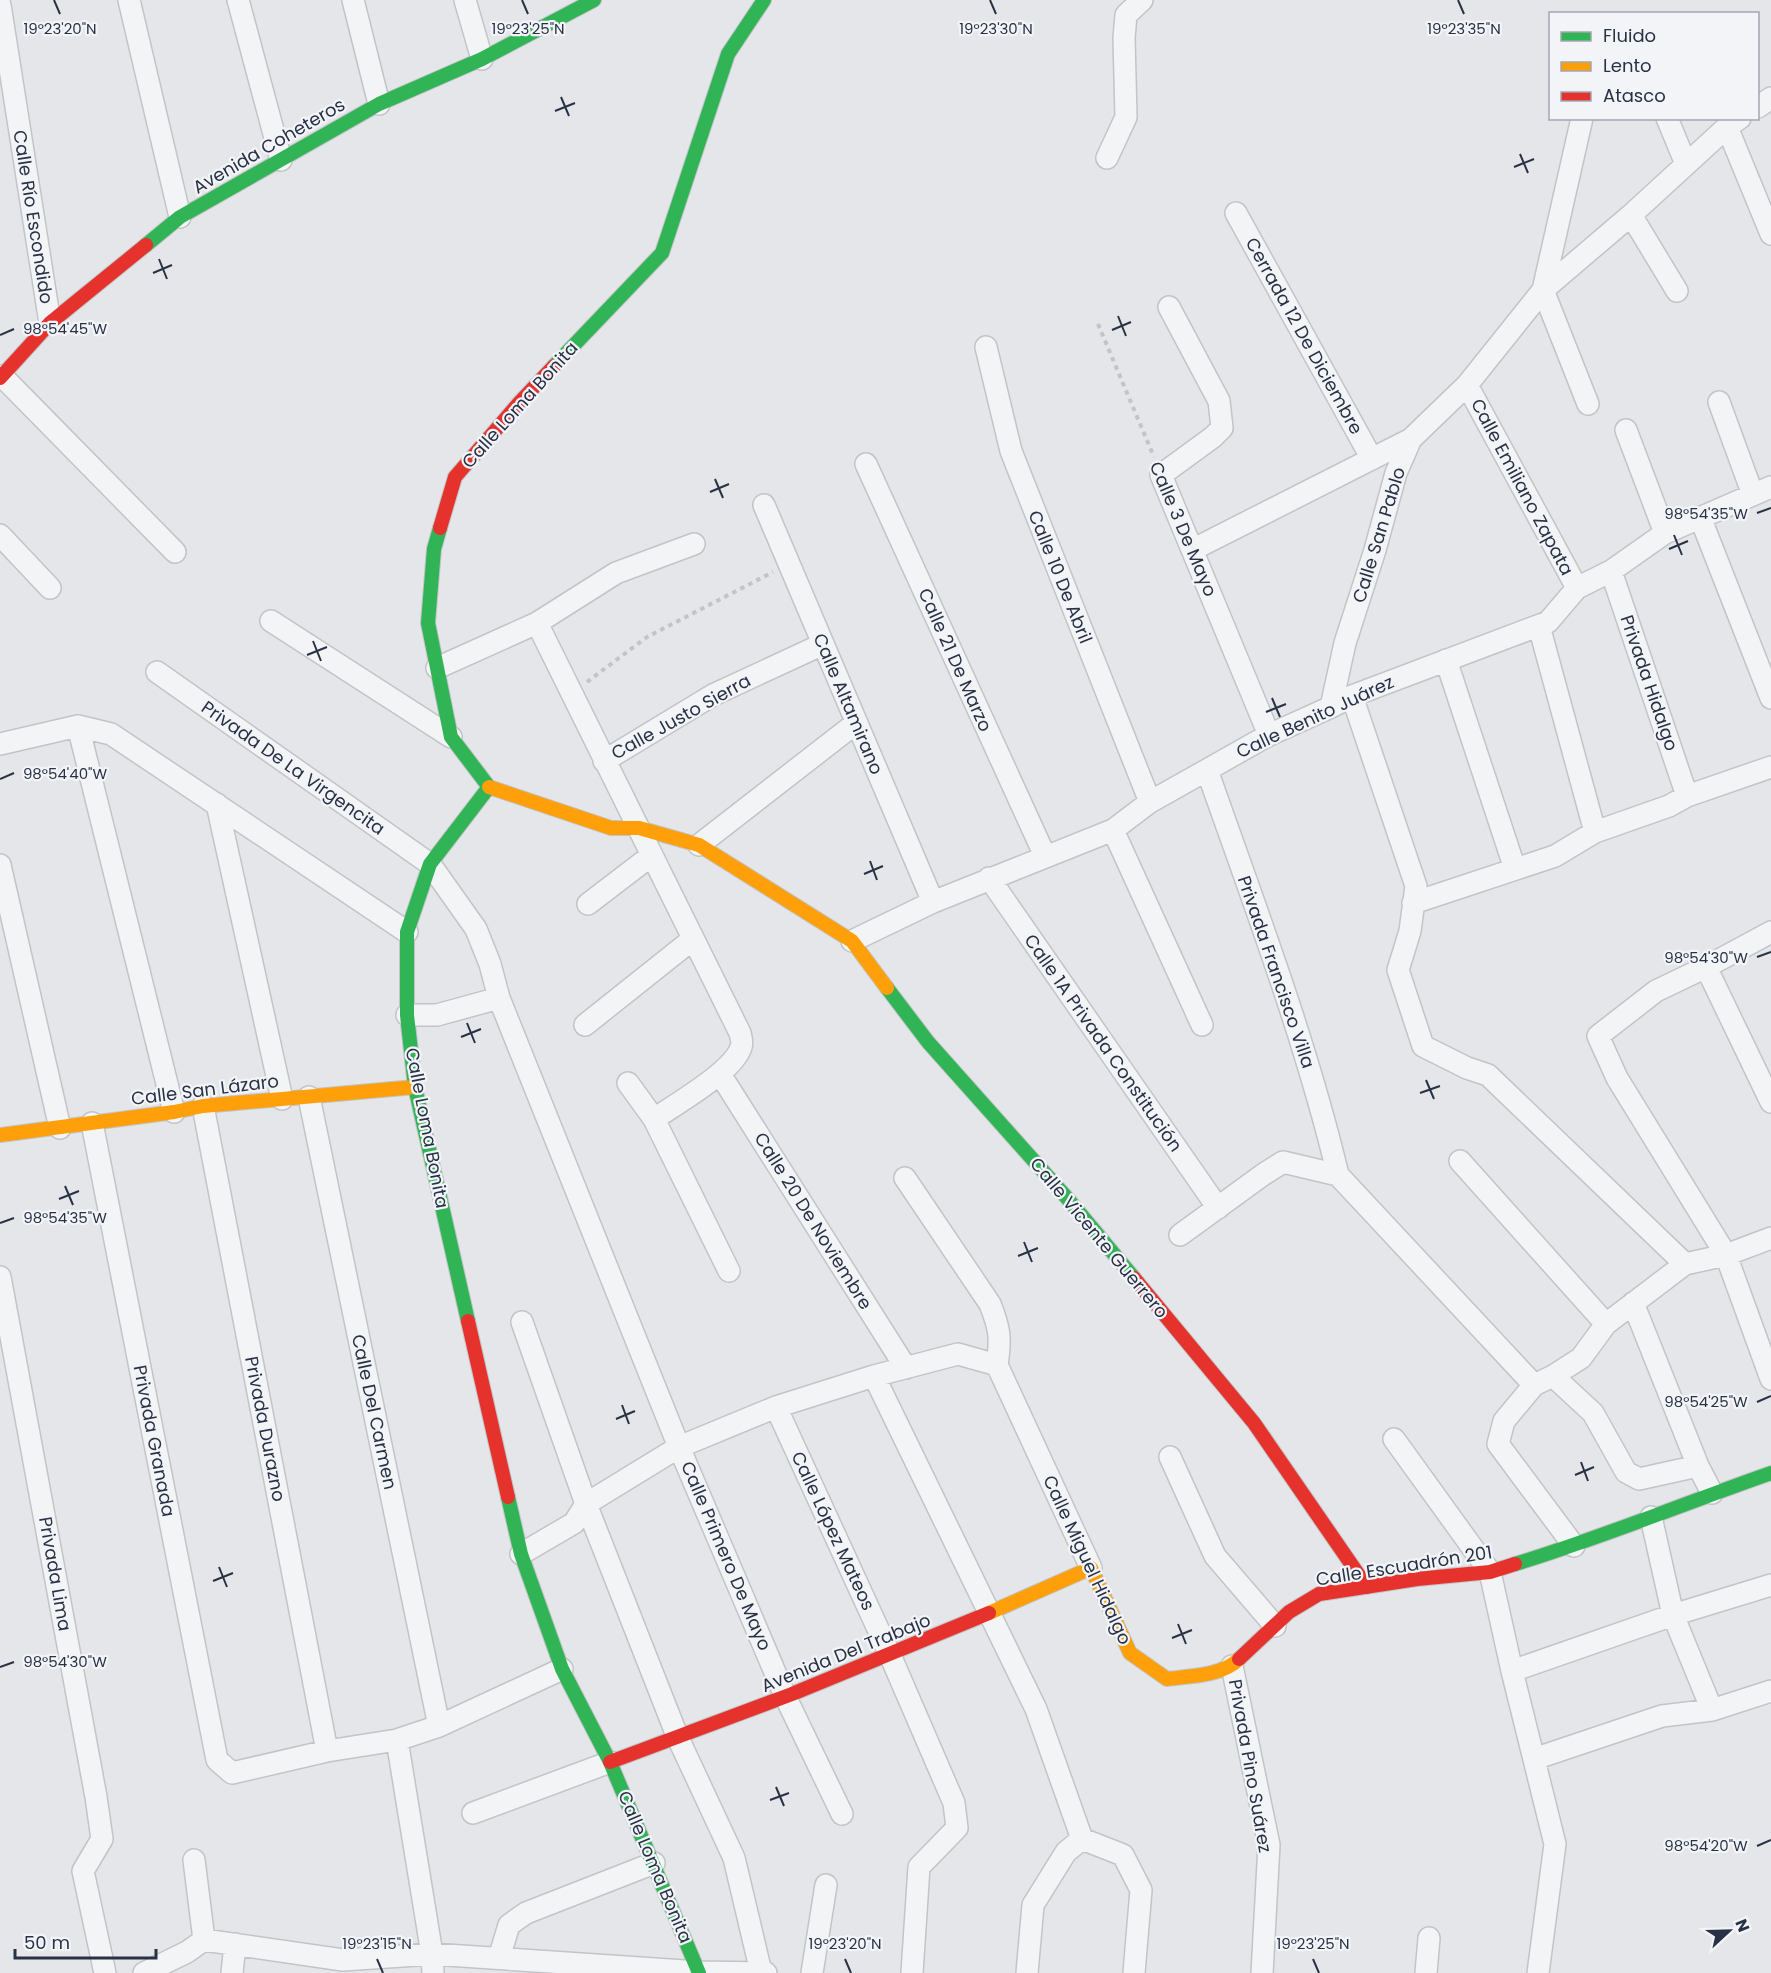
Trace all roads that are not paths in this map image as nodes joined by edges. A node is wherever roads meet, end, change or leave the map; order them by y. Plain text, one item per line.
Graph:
1 (129, 0) edge
2 (238, 0) edge
3 (353, 0) edge
4 (465, 0) edge
5 (594, 0) edge
6 (765, 0) edge
7 (1142, 0) edge
8 (0, 5) edge
9 (482, 59) junction
10 (379, 104) junction
11 (1582, 120) edge
12 (1667, 120) edge
13 (1734, 123) edge
14 (1107, 158) dead end
15 (281, 160) junction
16 (1686, 164) junction
17 (1236, 213) dead end
18 (1631, 215) junction
19 (180, 217) junction
20 (1771, 234) edge
21 (1543, 290) junction
22 (1677, 291) dead end
23 (1169, 307) dead end
24 (50, 323) junction
25 (986, 347) dead end
26 (1, 377) edge
27 (1467, 385) junction
28 (1719, 402) dead end
29 (1588, 404) dead end
30 (1626, 430) dead end
31 (1411, 439) junction
32 (1372, 459) junction
33 (866, 464) dead end
34 (1762, 491) edge
35 (764, 505) dead end
36 (1700, 517) junction
37 (1665, 533) junction
38 (0, 535) edge
39 (694, 544) dead end
40 (1192, 550) junction
41 (175, 552) dead end
42 (1611, 571) junction
43 (50, 588) dead end
44 (1577, 588) junction
45 (271, 621) dead end
46 (537, 623) junction
47 (1539, 626) junction
48 (823, 644) junction
49 (1446, 660) junction
50 (437, 668) junction
51 (157, 672) dead end
52 (1352, 696) junction
53 (1771, 698) edge
54 (1331, 707) junction
55 (856, 723) junction
56 (78, 726) junction
57 (1269, 735) junction
58 (451, 737) junction
59 (0, 744) edge
60 (604, 761) junction
61 (1771, 767) edge
62 (1207, 770) junction
63 (489, 787) junction
64 (1687, 796) junction
65 (1150, 802) junction
66 (217, 804) junction
67 (639, 828) junction
68 (1113, 830) junction
69 (1596, 832) junction
70 (699, 845) junction
71 (652, 855) junction
72 (1045, 856) junction
73 (430, 864) junction
74 (0, 865) edge
75 (1515, 869) junction
76 (989, 878) junction
77 (933, 902) junction
78 (1413, 903) junction
79 (588, 904) dead end
80 (407, 932) junction
81 (1771, 932) edge
82 (693, 939) junction
83 (852, 941) junction
84 (1706, 967) junction
85 (499, 998) junction
86 (407, 1015) junction
87 (585, 1025) dead end
88 (1203, 1025) dead end
89 (720, 1074) junction
90 (628, 1083) dead end
91 (415, 1087) junction
92 (309, 1097) junction
93 (282, 1099) junction
94 (1771, 1102) edge
95 (203, 1106) junction
96 (174, 1112) junction
97 (654, 1119) junction
98 (92, 1123) junction
99 (60, 1128) junction
100 (0, 1136) edge
101 (1460, 1161) dead end
102 (1338, 1175) junction
103 (905, 1178) dead end
104 (1218, 1208) junction
105 (1180, 1235) dead end
106 (1771, 1238) edge
107 (1726, 1255) junction
108 (1685, 1264) junction
109 (729, 1272) dead end
110 (0, 1277) edge
111 (1633, 1303) junction
112 (522, 1322) dead end
113 (1606, 1324) junction
114 (997, 1365) junction
115 (906, 1368) junction
116 (874, 1376) junction
117 (1771, 1379) edge
118 (1543, 1381) junction
119 (776, 1407) junction
120 (1394, 1440) dead end
121 (679, 1447) junction
122 (1170, 1457) dead end
123 (1698, 1466) junction
124 (1771, 1473) edge
125 (1712, 1493) junction
126 (586, 1504) junction
127 (1651, 1517) junction
128 (1574, 1546) junction
129 (521, 1554) junction
130 (1091, 1568) junction
131 (1490, 1572) junction
132 (1771, 1585) edge
133 (1367, 1587) junction
134 (990, 1614) junction
135 (1673, 1615) junction
136 (1275, 1626) junction
137 (890, 1655) junction
138 (1232, 1666) junction
139 (562, 1669) junction
140 (1512, 1671) junction
141 (1771, 1691) edge
142 (786, 1698) junction
143 (1712, 1710) junction
144 (439, 1726) junction
145 (678, 1738) junction
146 (397, 1740) junction
147 (327, 1751) junction
148 (1534, 1759) junction
149 (610, 1762) junction
150 (473, 1813) dead end
151 (843, 1814) dead end
152 (1082, 1839) junction
153 (194, 1860) dead end
154 (654, 1863) junction
155 (826, 1884) dead end
156 (1429, 1938) dead end
157 (204, 1940) junction
158 (235, 1944) junction
159 (499, 1958) junction
160 (432, 1964) edge
161 (343, 1966) edge
162 (567, 1968) edge
163 (699, 1972) edge
164 (105, 1973) edge
165 (144, 1973) edge
166 (232, 1973) edge
167 (764, 1973) edge
168 (812, 1973) edge
169 (912, 1973) edge
170 (1027, 1973) edge
171 (1134, 1973) edge
172 (1262, 1973) edge
173 (1426, 1973) edge
174 (1538, 1973) edge

1 - 19 street
2 - 15 street
3 - 10 street
4 - 9 street
5 - 9 street, Avenida Coheteros
6 - 50 street, Calle Loma Bonita
7 - 14 street
8 - 24 street, Calle Río Escondido
9 - 10 street, Avenida Coheteros
10 - 15 street, Avenida Coheteros
11 - 21 street
12 - 16 street
13 - 16 street
13 - 20 street
15 - 19 street, Avenida Coheteros
16 - 18 street
17 - 32 street, Cerrada 12 De Diciembre
18 - 21 street
18 - 22 street
19 - 24 street, Avenida Coheteros
21 - 27 street, Calle San Pablo
21 - 29 street
23 - 40 street, Calle 3 De Mayo
24 - 26 street, Avenida Coheteros
25 - 65 street, Calle 10 De Abril
26 - 41 street
27 - 31 street, Calle San Pablo
27 - 44 street, Calle Emiliano Zapata
28 - 34 street
30 - 37 street
31 - 32 street
31 - 54 street, Calle San Pablo
32 - 40 street
33 - 72 street, Calle 21 De Marzo
34 - 36 street, Calle Benito Juárez
35 - 48 street, Calle Altamirano
36 - 37 street, Calle Benito Juárez
36 - 53 street
37 - 42 street, Calle Benito Juárez
38 - 43 street
39 - 46 street
40 - 57 street, Calle 3 De Mayo
42 - 44 street, Calle Benito Juárez
42 - 64 street, Privada Hidalgo
44 - 47 street, Calle Benito Juárez
45 - 58 street
46 - 50 street
46 - 60 street
47 - 49 street, Calle Benito Juárez
47 - 69 street
48 - 55 street, Calle Altamirano
48 - 60 street, Calle Justo Sierra
49 - 52 street, Calle Benito Juárez
49 - 75 street
50 - 58 street, Calle Loma Bonita
51 - 73 street, Privada De La Virgencita
52 - 54 street, Calle Benito Juárez
52 - 78 street
54 - 57 street, Calle Benito Juárez
55 - 70 street
55 - 77 street, Calle Altamirano
56 - 59 street
56 - 66 street
56 - 96 street
57 - 62 street, Calle Benito Juárez
58 - 63 street, Calle Loma Bonita
60 - 67 street
61 - 64 street
62 - 65 street, Calle Benito Juárez
62 - 102 street, Privada Francisco Villa
63 - 67 street, Calle Vicente Guerrero
63 - 73 street, Calle Loma Bonita
64 - 69 street
65 - 68 street, Calle Benito Juárez
66 - 80 street
66 - 93 street
67 - 70 street, Calle Vicente Guerrero
67 - 71 street
68 - 72 street, Calle Benito Juárez
68 - 88 street
69 - 75 street
70 - 83 street, Calle Vicente Guerrero
71 - 79 street
71 - 82 street
72 - 76 street, Calle Benito Juárez
73 - 80 street, Calle Loma Bonita
73 - 85 street, Privada De La Virgencita
74 - 99 street
75 - 78 street
76 - 77 street, Calle Benito Juárez
76 - 104 street, Calle 1A Privada Constitución
77 - 83 street, Calle Benito Juárez
78 - 108 street
80 - 86 street, Calle Loma Bonita
81 - 84 street
82 - 87 street
82 - 89 street
83 - 133 street, Calle Vicente Guerrero
84 - 94 street
84 - 107 street
85 - 86 street
85 - 121 street, Calle Primero De Mayo
86 - 91 street, Calle Loma Bonita
89 - 97 street
89 - 115 street, Calle 20 De Noviembre
90 - 97 street
91 - 92 street, Calle San Lázaro
91 - 129 street, Calle Loma Bonita
92 - 93 street, Calle San Lázaro
92 - 144 street, Calle Del Carmen
93 - 95 street, Calle San Lázaro
95 - 96 street, Calle San Lázaro
95 - 147 street, Privada Durazno
96 - 98 street, Calle San Lázaro
97 - 109 street
98 - 99 street, Calle San Lázaro
98 - 147 street, Privada Granada
99 - 100 street, Calle San Lázaro
101 - 113 street
102 - 104 street
102 - 118 street
103 - 114 street
104 - 105 street
106 - 107 street
107 - 108 street
107 - 117 street
108 - 111 street
110 - 164 street, Privada Lima
111 - 113 street
111 - 123 street
112 - 126 street
113 - 118 street
114 - 115 street
114 - 130 street, Calle Miguel Hidalgo
115 - 116 street
116 - 119 street
116 - 134 street
118 - 123 street
118 - 128 street
119 - 121 street
119 - 137 street, Calle López Mateos
120 - 131 street
121 - 126 street
121 - 142 street, Calle Primero De Mayo
122 - 136 street
123 - 125 street
124 - 125 street, Calle Escuadrón 201
125 - 127 street, Calle Escuadrón 201
126 - 129 street
126 - 145 street
127 - 128 street, Calle Escuadrón 201
127 - 135 street
128 - 131 street, Calle Escuadrón 201
129 - 139 street, Calle Loma Bonita
130 - 134 street, Avenida Del Trabajo
130 - 138 street, Calle Miguel Hidalgo
131 - 133 street, Calle Escuadrón 201
131 - 140 street
132 - 135 street
133 - 136 street, Calle Escuadrón 201
134 - 137 street, Avenida Del Trabajo
134 - 152 street
135 - 140 street
135 - 143 street
136 - 138 street, Calle Escuadrón 201
137 - 142 street, Avenida Del Trabajo
137 - 169 street, Calle López Mateos
138 - 172 street, Privada Pino Suárez
139 - 144 street
139 - 149 street, Calle Loma Bonita
140 - 148 street
141 - 143 street
142 - 145 street, Avenida Del Trabajo
142 - 151 street
143 - 148 street
144 - 146 street
145 - 149 street, Avenida Del Trabajo
145 - 167 street
146 - 147 street
146 - 160 street
148 - 174 street
149 - 150 street
149 - 154 street, Calle Loma Bonita
152 - 170 street
152 - 171 street
153 - 157 street
154 - 159 street
154 - 163 street, Calle Loma Bonita
155 - 168 street
156 - 173 street
157 - 158 street
157 - 165 street
158 - 161 street
158 - 166 street
159 - 160 street
159 - 162 street
160 - 161 street
162 - 163 street
163 - 167 street

